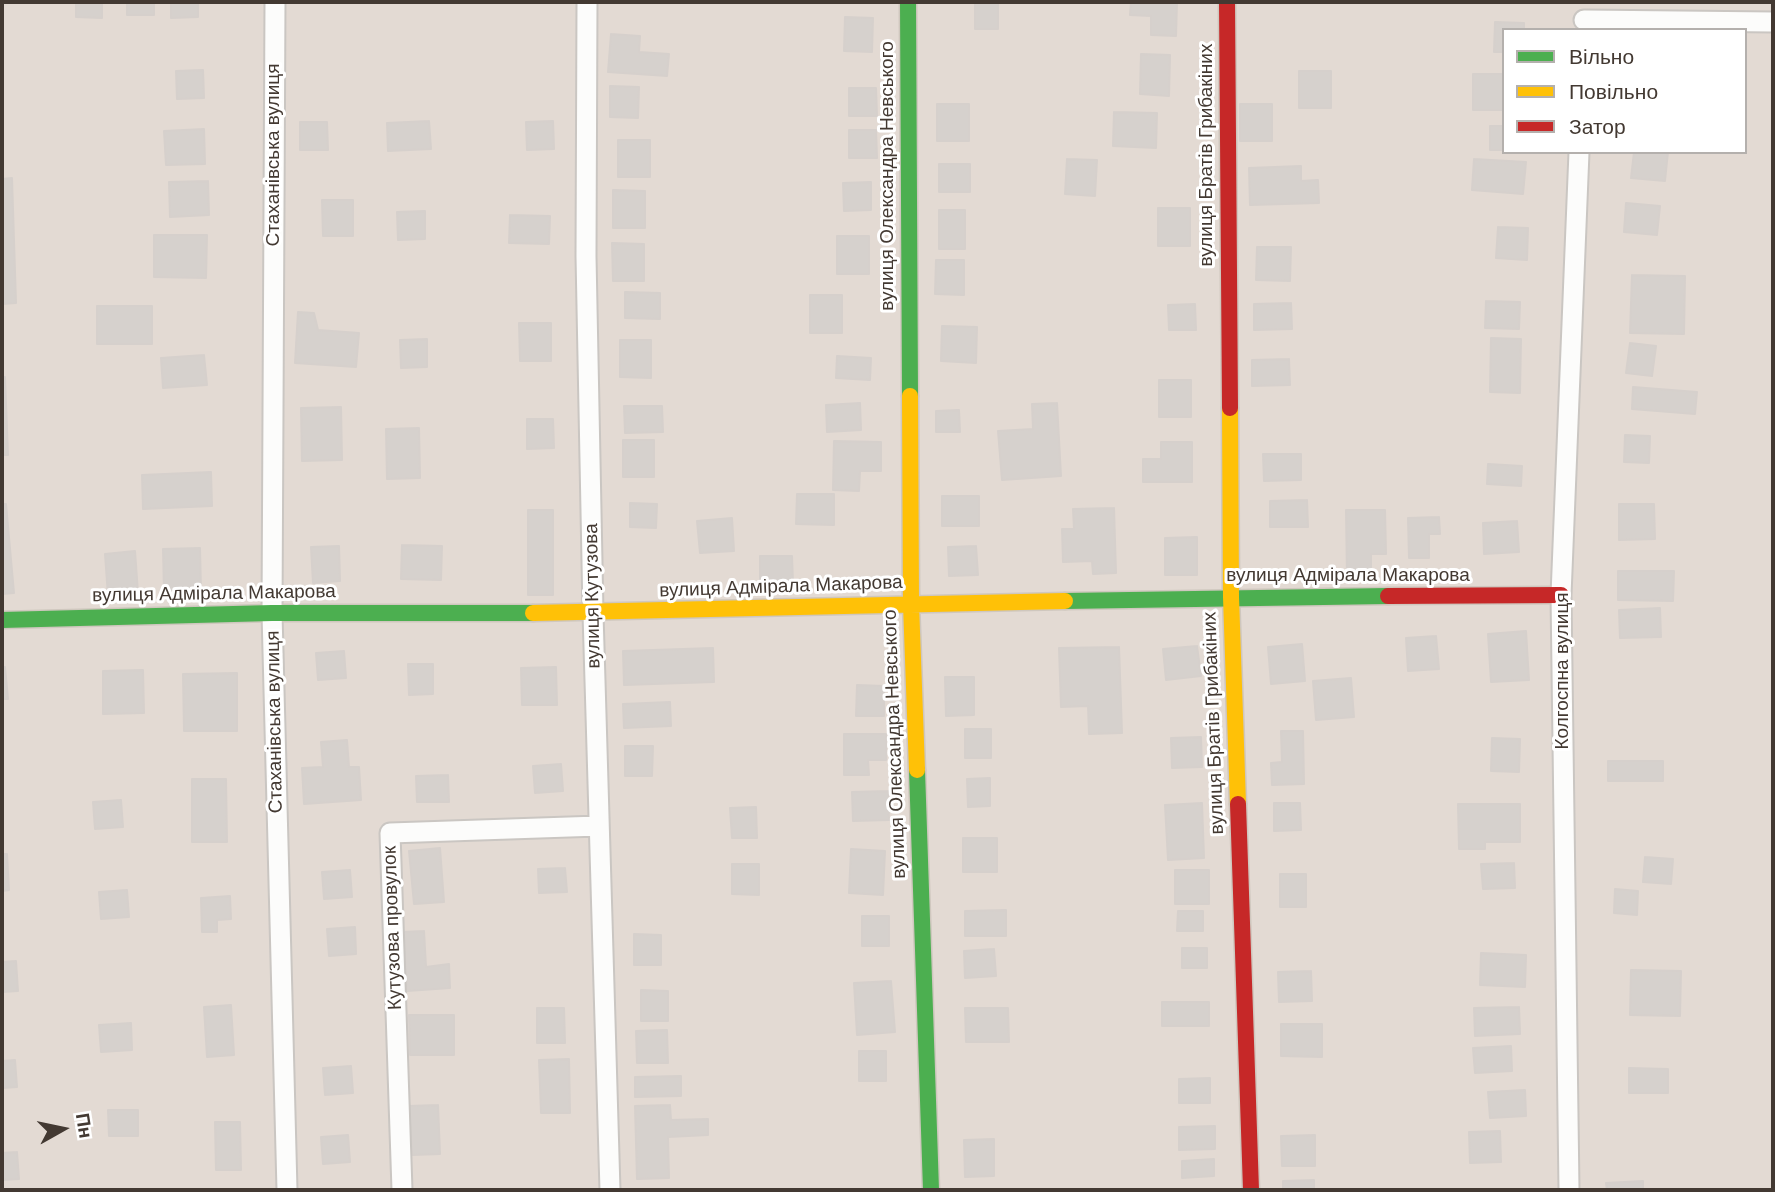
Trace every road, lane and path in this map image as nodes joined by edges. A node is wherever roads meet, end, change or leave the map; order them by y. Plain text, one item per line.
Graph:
1 (275, 2) edge
2 (587, 2) edge
3 (908, 2) edge
4 (1227, 2) edge
5 (1584, 17) edge
6 (1773, 22) edge
7 (1579, 154) edge
8 (1561, 595) junction
9 (1231, 597) junction
10 (911, 604) junction
11 (593, 613) junction
12 (272, 614) junction
13 (2, 620) edge
14 (600, 826) junction
15 (287, 1190) edge
16 (402, 1190) edge
17 (610, 1190) edge
18 (931, 1190) edge
19 (1251, 1190) edge
20 (1569, 1190) edge

1 - 12 street, Стаханівська вулиця
2 - 11 street, вулиця Кутузова
3 - 10 street, вулиця Олександра Невського
4 - 9 street, вулиця Братів Грибакіних
5 - 6 street
7 - 8 street, Колгоспна вулиця
8 - 9 street, вулиця Адмірала Макарова
8 - 20 street, Колгоспна вулиця
9 - 10 street, вулиця Адмірала Макарова
9 - 19 street, вулиця Братів Грибакіних
10 - 11 street, вулиця Адмірала Макарова
10 - 18 street, вулиця Олександра Невського
11 - 12 street, вулиця Адмірала Макарова
11 - 14 street, вулиця Кутузова
12 - 13 street, вулиця Адмірала Макарова
12 - 15 street, Стаханівська вулиця
14 - 16 street, Кутузова провулок
14 - 17 street, вулиця Кутузова

